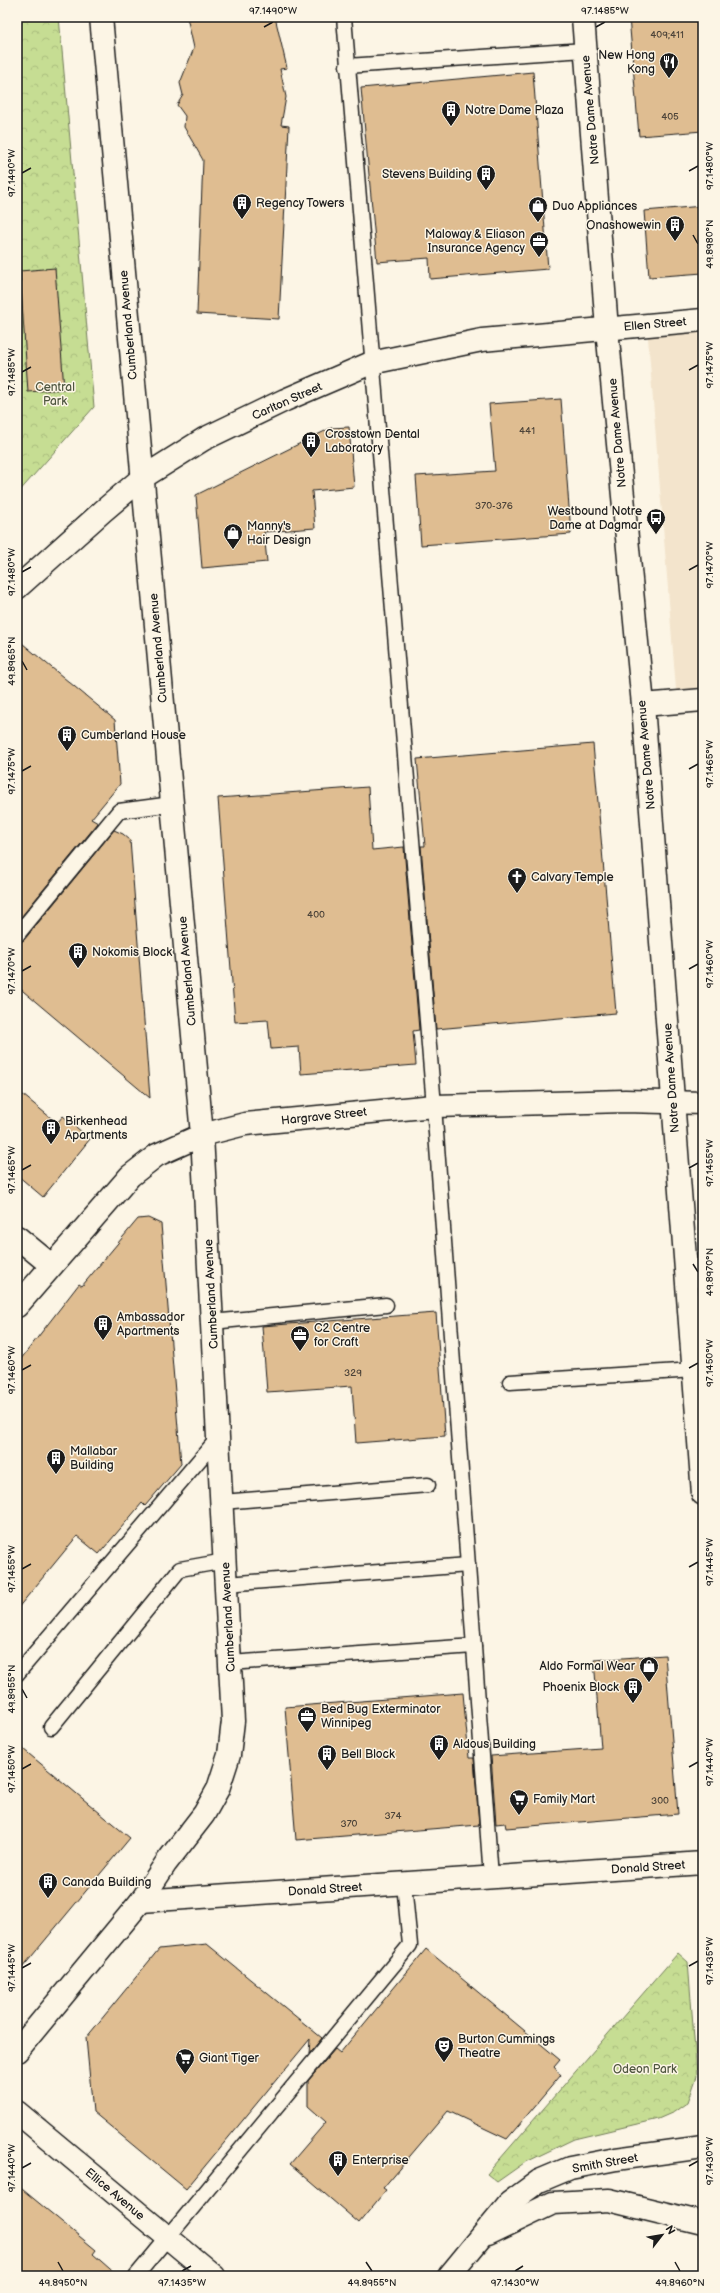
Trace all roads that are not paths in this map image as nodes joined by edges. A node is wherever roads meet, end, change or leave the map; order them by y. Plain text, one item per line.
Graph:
1 (101, 17) edge
2 (344, 17) edge
3 (582, 17) edge
4 (585, 50) junction
5 (348, 66) junction
6 (703, 320) edge
7 (607, 329) junction
8 (371, 364) junction
9 (142, 478) junction
10 (17, 588) edge
11 (703, 700) edge
12 (643, 705) junction
13 (172, 804) junction
14 (17, 935) edge
15 (673, 1101) junction
16 (703, 1103) edge
17 (434, 1106) junction
18 (202, 1135) junction
19 (17, 1238) edge
20 (51, 1265) junction
21 (386, 1305) dead end
22 (17, 1306) edge
23 (212, 1322) junction
24 (694, 1370) junction
25 (510, 1382) dead end
26 (218, 1438) junction
27 (703, 1483) edge
28 (428, 1485) dead end
29 (222, 1502) junction
30 (225, 1561) junction
31 (468, 1565) junction
32 (226, 1584) junction
33 (474, 1646) junction
34 (230, 1663) junction
35 (17, 1674) edge
36 (51, 1726) dead end
37 (703, 1863) edge
38 (490, 1877) junction
39 (404, 1884) junction
40 (141, 1901) junction
41 (17, 2050) edge
42 (17, 2112) edge
43 (703, 2147) edge
44 (703, 2223) edge
45 (483, 2236) junction
46 (167, 2237) junction
47 (136, 2276) edge
48 (214, 2276) edge
49 (449, 2276) edge

1 - 9 main road, Cumberland Avenue
2 - 5 lane
3 - 4 main road, Notre Dame Avenue
4 - 5 lane
4 - 7 main road, Notre Dame Avenue
5 - 8 lane
6 - 7 main road, Ellen Street
7 - 8 main road, Carlton Street
7 - 12 main road, Notre Dame Avenue
8 - 9 main road, Carlton Street
8 - 17 lane
9 - 10 main road, Carlton Street
9 - 13 main road, Cumberland Avenue
11 - 12 main road
12 - 15 main road, Notre Dame Avenue
13 - 14 lane
13 - 18 main road, Cumberland Avenue
15 - 16 main road, Hargrave Street
15 - 17 main road, Hargrave Street
15 - 24 main road, Notre Dame Avenue
17 - 18 main road, Hargrave Street
17 - 31 lane
18 - 20 main road, Hargrave Street
18 - 23 main road, Cumberland Avenue
19 - 20 main road
20 - 22 main road, Hargrave Street
21 - 23 lane
23 - 26 main road, Cumberland Avenue
24 - 25 lane
24 - 27 main road, Notre Dame Avenue
26 - 29 main road, Cumberland Avenue
26 - 35 lane
28 - 29 lane
29 - 30 main road, Cumberland Avenue
30 - 32 main road, Cumberland Avenue
30 - 36 lane
31 - 32 lane
31 - 33 lane
32 - 34 main road, Cumberland Avenue
33 - 34 lane
33 - 38 lane
34 - 40 main road, Cumberland Avenue
37 - 38 main road, Donald Street
38 - 39 main road, Donald Street
39 - 40 main road, Donald Street
39 - 46 lane
40 - 41 main road
42 - 46 main road, Ellice Avenue
43 - 45 main road, Smith Street
44 - 45 main road, Smith Street
45 - 49 main road, Smith Street
46 - 47 lane
46 - 48 main road, Ellice Avenue

